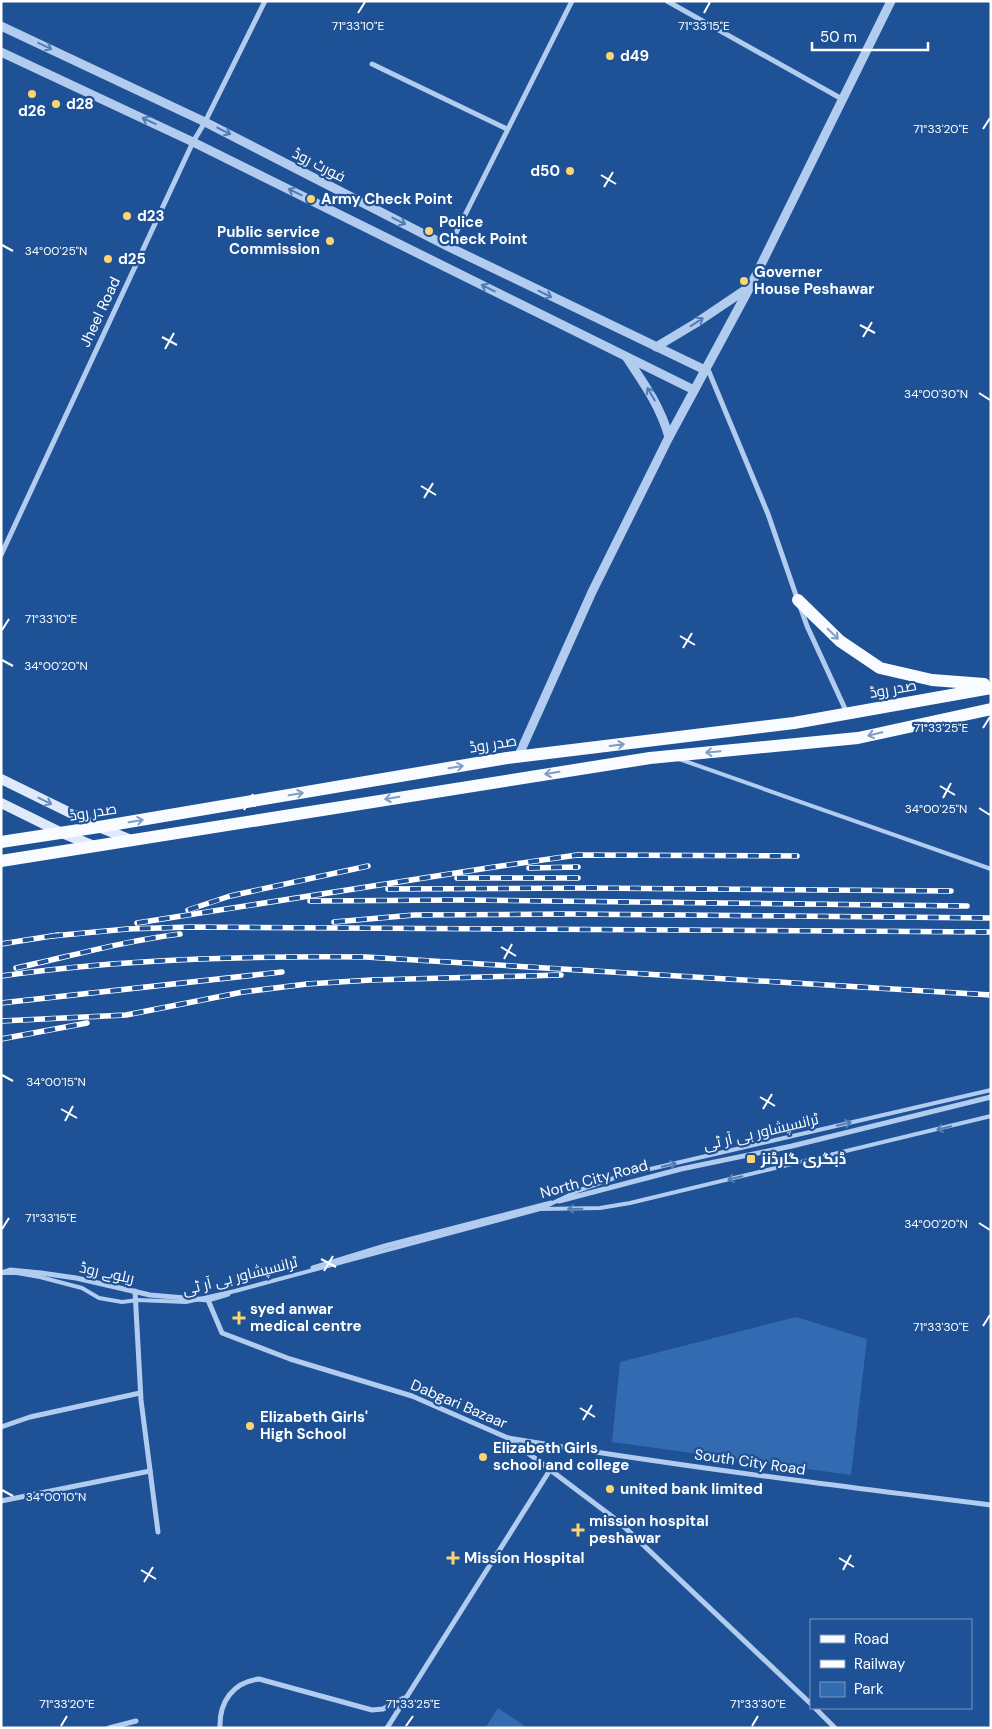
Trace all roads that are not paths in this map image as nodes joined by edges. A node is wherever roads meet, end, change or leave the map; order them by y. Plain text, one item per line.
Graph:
1 (265, 1) edge
2 (572, 1) edge
3 (668, 1) edge
4 (891, 1) edge
5 (1, 26) edge
6 (1, 52) edge
7 (372, 64) dead end
8 (842, 99) junction
9 (206, 122) junction
10 (508, 129) junction
11 (193, 142) junction
12 (449, 247) junction
13 (750, 287) junction
14 (656, 347) junction
15 (625, 356) junction
16 (706, 368) junction
17 (694, 390) junction
18 (669, 437) junction
19 (1, 555) edge
20 (798, 600) junction
21 (991, 686) edge
22 (991, 709) edge
23 (847, 714) junction
24 (669, 756) junction
25 (518, 757) junction
26 (1, 779) edge
27 (1, 803) edge
28 (99, 827) junction
29 (62, 833) junction
30 (132, 840) junction
31 (1, 842) edge
32 (95, 847) junction
33 (1, 861) edge
34 (991, 869) edge
35 (991, 1090) edge
36 (991, 1097) edge
37 (991, 1116) edge
38 (540, 1209) junction
39 (1, 1273) edge
40 (135, 1291) junction
41 (208, 1300) junction
42 (140, 1393) junction
43 (1, 1427) edge
44 (508, 1438) junction
45 (550, 1470) junction
46 (150, 1471) junction
47 (1, 1501) edge
48 (991, 1505) edge
49 (158, 1532) dead end
50 (407, 1696) junction
51 (810, 1703) edge
52 (816, 1709) edge
53 (136, 1721) dead end
54 (109, 1728) edge
55 (220, 1728) edge
56 (387, 1728) edge
57 (835, 1728) edge

1 - 9 street, Jheel Road
2 - 10 street
3 - 8 street
4 - 8 street
5 -> 9 street, فورٹ روڈ
11 -> 6 street
7 - 10 street
8 - 13 street
9 - 11 street, Jheel Road
9 -> 12 street, فورٹ روڈ
10 - 12 street
15 -> 11 street
11 - 19 street, Jheel Road
12 -> 14 street, فورٹ روڈ
14 -> 13 street
13 - 16 street
14 - 16 street, فورٹ روڈ
15 - 17 street
18 -> 15 street
16 - 17 street
16 - 20 street
17 - 18 street
18 - 25 street
20 -> 21 main road
20 - 23 street
21 - 23 main road, صدر روڈ
22 -> 24 main road
25 -> 23 main road, صدر روڈ
24 -> 30 main road
24 - 34 lane
28 -> 25 main road, صدر روڈ
26 -> 28 main road
27 - 29 main road
28 - 29 main road, صدر روڈ
28 - 30 main road
29 - 31 main road, صدر روڈ
29 - 32 main road
30 - 32 main road
32 - 33 main road
38 -> 35 lane, ٹرانسپشاور بی آر ٹی, bridge
36 - 41 street, North City Road
37 -> 38 lane, ٹرانسپشاور بی آر ٹی
38 - 39 lane, ٹرانسپشاور بی آر ٹی, bridge
39 - 40 street, ریلوے روڈ
40 - 41 street, ریلوے روڈ
40 - 42 street
41 - 44 street, Dabgari Bazaar
42 - 43 street
42 - 46 street
44 - 45 street, Dabgari Bazaar
44 - 48 street, South City Road
45 - 50 street
45 - 51 street, Dabgari Bazaar
46 - 47 street
46 - 49 street
50 - 55 street
50 - 56 street
52 - 57 street
53 - 54 street

